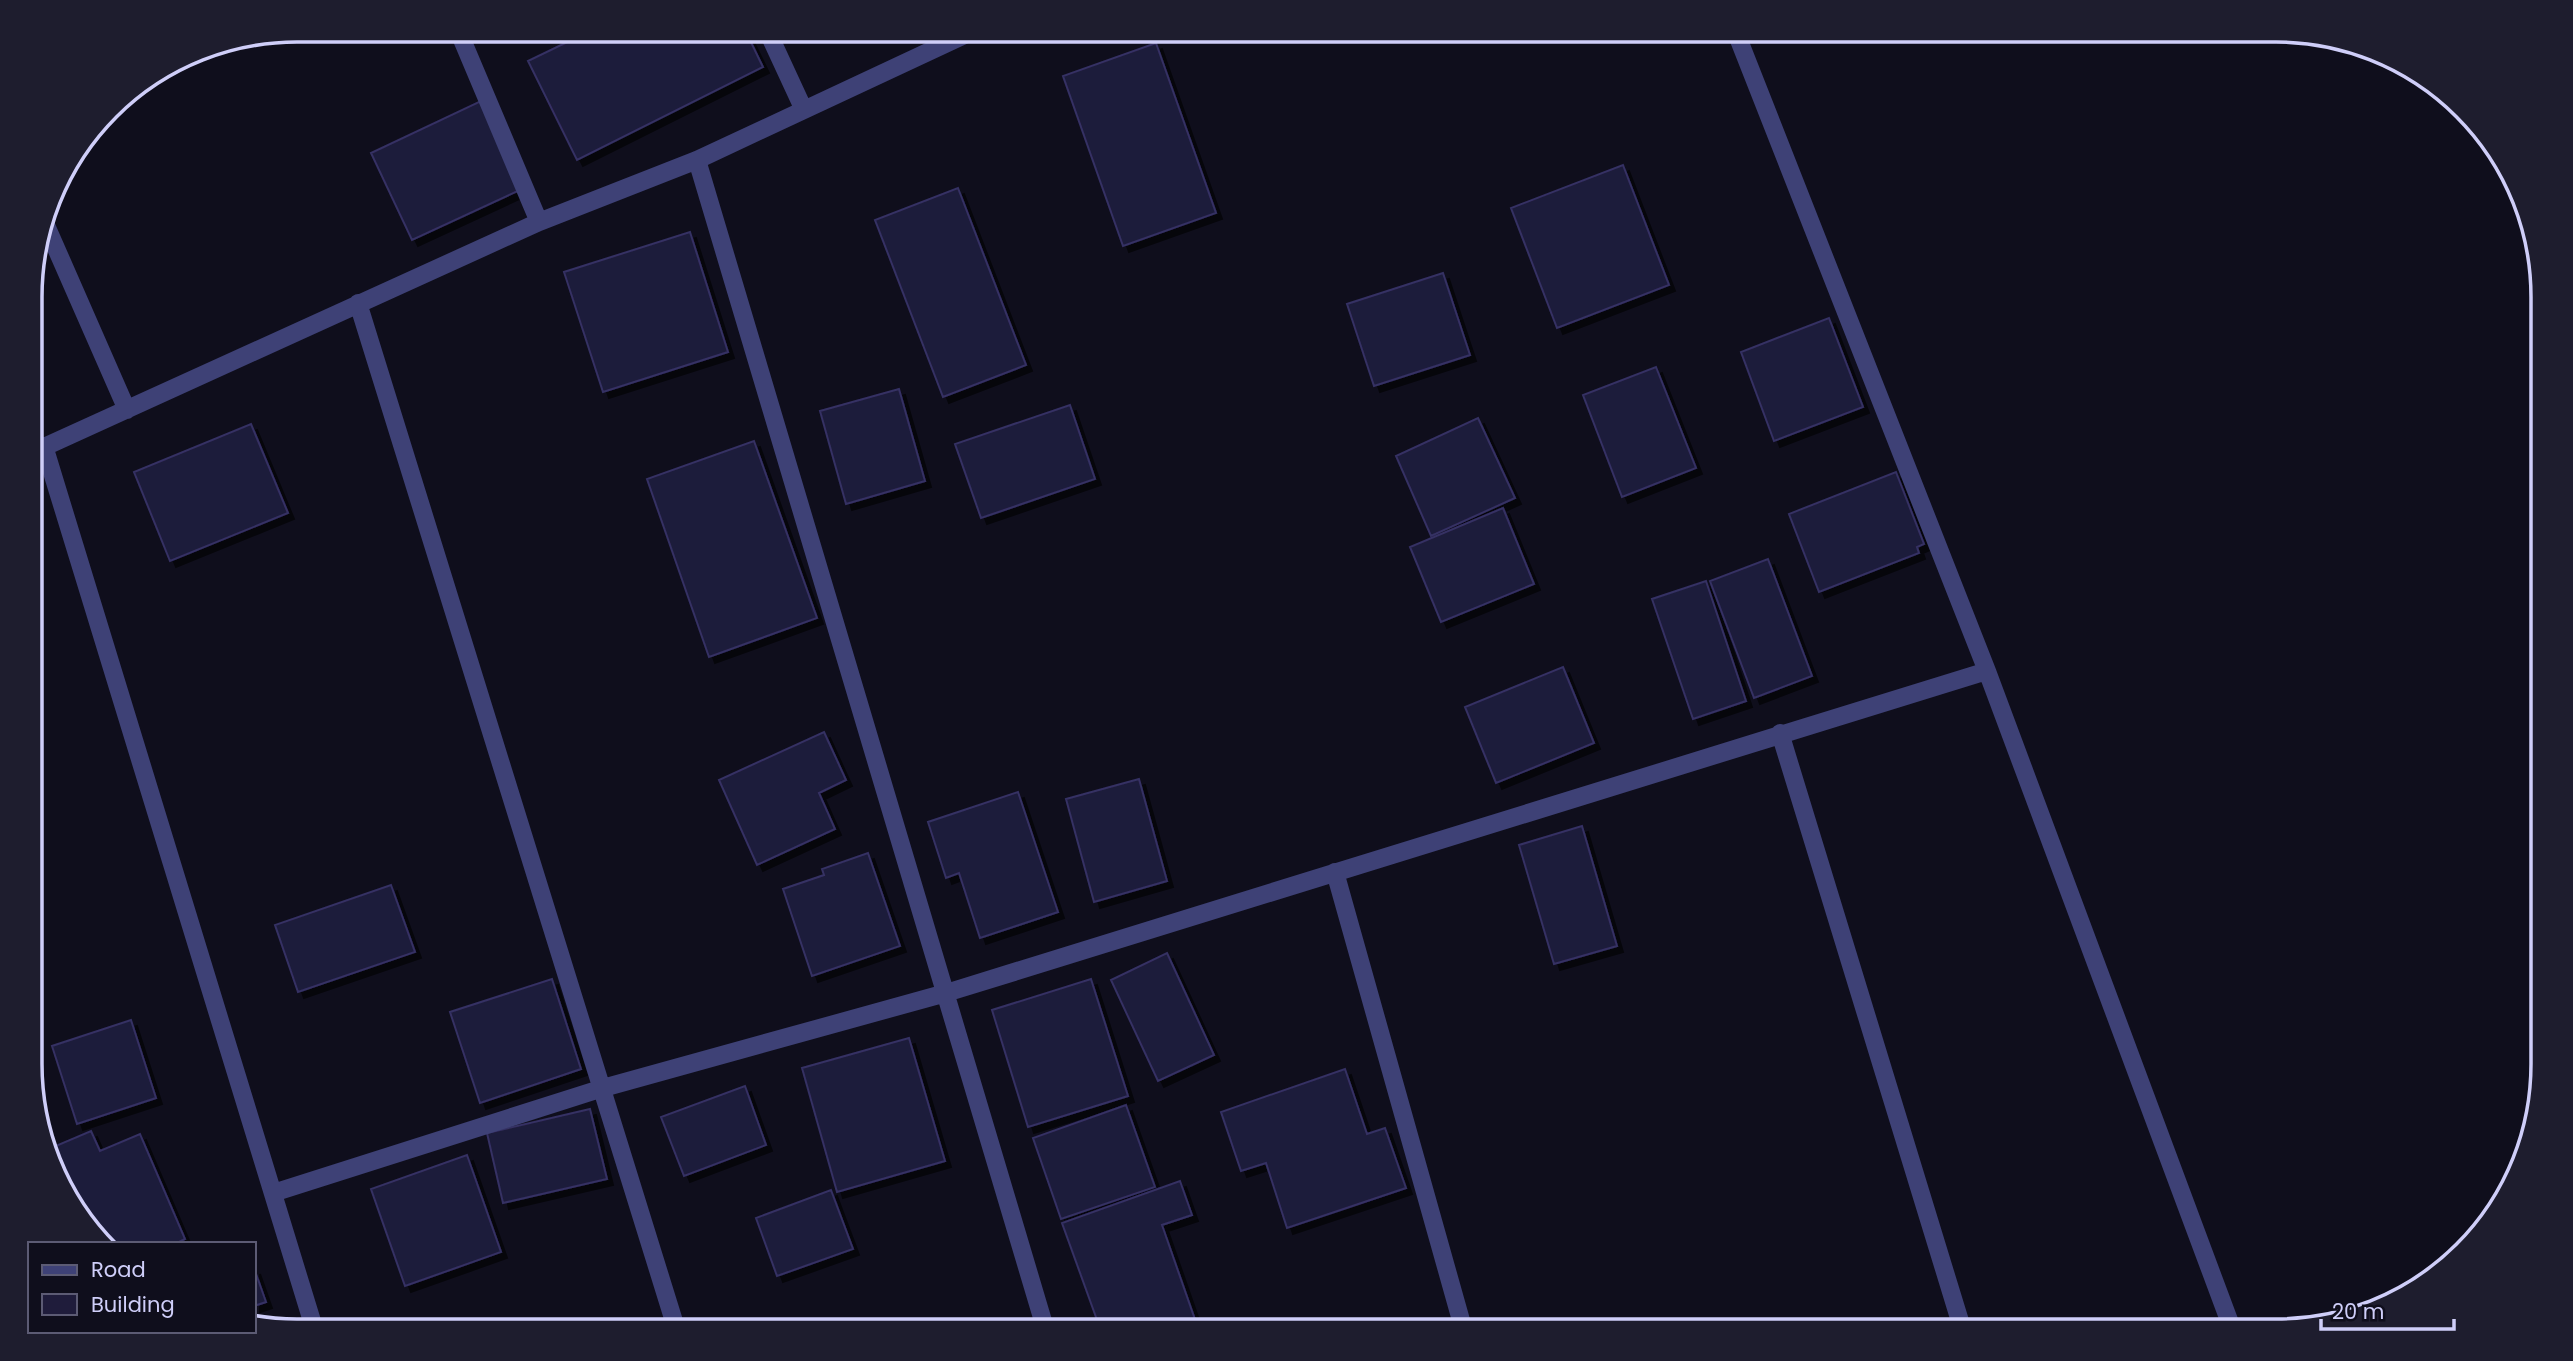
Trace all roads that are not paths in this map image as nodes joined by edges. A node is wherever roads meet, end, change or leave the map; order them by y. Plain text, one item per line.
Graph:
1 (463, 42) edge
2 (773, 42) edge
3 (949, 42) edge
4 (1740, 42) edge
5 (803, 108) junction
6 (698, 160) junction
7 (539, 222) junction
8 (50, 233) edge
9 (358, 303) junction
10 (127, 410) junction
11 (42, 447) edge
12 (42, 465) edge
13 (1987, 671) junction
14 (1780, 733) junction
15 (1335, 872) junction
16 (946, 993) junction
17 (603, 1088) junction
18 (273, 1193) junction
19 (312, 1319) edge
20 (673, 1319) edge
21 (1042, 1319) edge
22 (1461, 1319) edge
23 (1959, 1319) edge
24 (2229, 1319) edge

1 - 7 street
2 - 5 street
3 - 5 street
4 - 13 street
5 - 6 street
6 - 7 street
6 - 16 street
7 - 9 street
8 - 10 street
9 - 10 street
9 - 17 street
10 - 11 street
12 - 18 street
13 - 14 street
13 - 24 street
14 - 15 street
14 - 23 street
15 - 16 street
15 - 22 street
16 - 17 street
16 - 21 street
17 - 18 street
17 - 20 street
18 - 19 street

